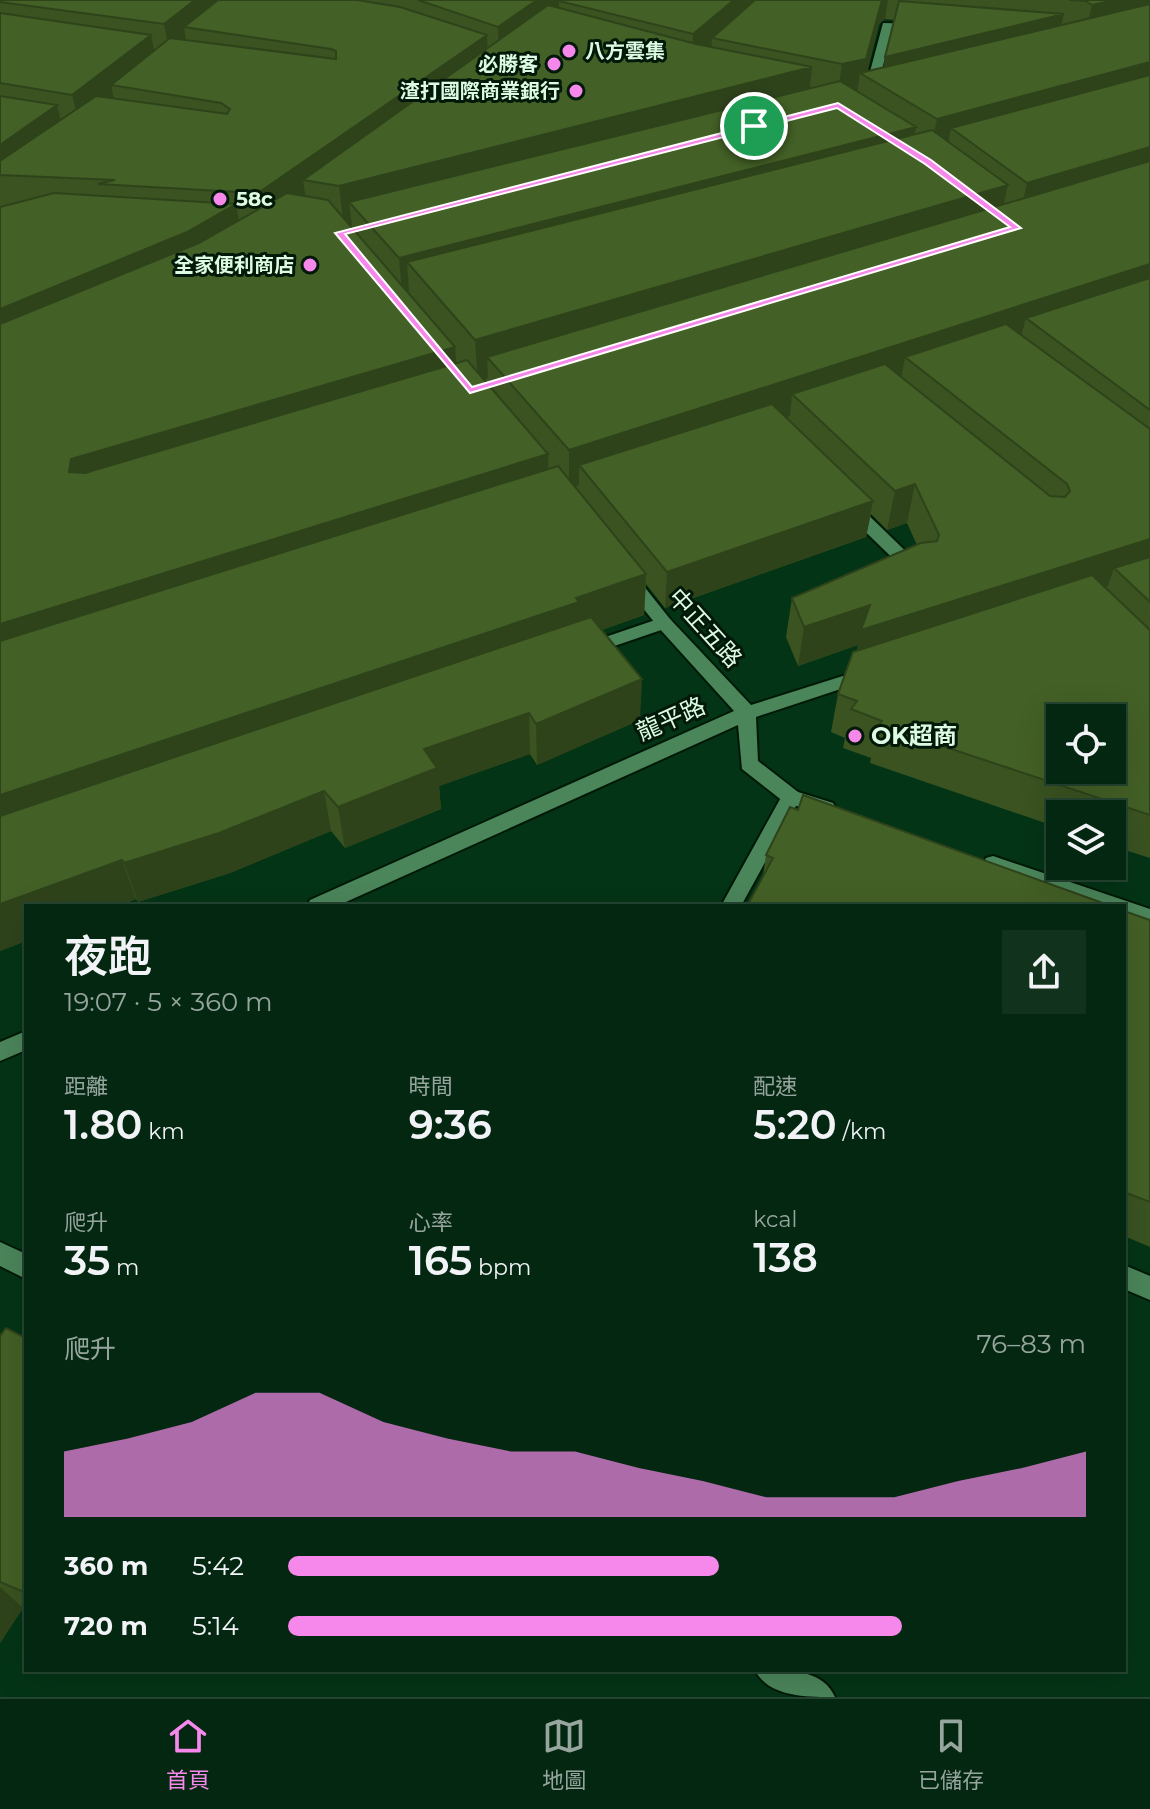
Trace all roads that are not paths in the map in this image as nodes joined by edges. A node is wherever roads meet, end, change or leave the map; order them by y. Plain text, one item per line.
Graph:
1 (932, 28) edge
2 (884, 94) edge
3 (869, 98) junction
4 (854, 102) edge
5 (834, 491) edge
6 (614, 561) edge
7 (919, 575) edge
8 (664, 623) junction
9 (575, 653) edge
10 (879, 671) edge
11 (747, 713) junction
12 (791, 797) junction
13 (851, 817) edge
14 (970, 856) edge
15 (321, 904) edge
16 (732, 904) edge
17 (1112, 904) edge
18 (1126, 909) edge
19 (1150, 917) edge
20 (24, 1041) edge
21 (0, 1052) edge
22 (0, 1253) edge
23 (24, 1266) edge
24 (1126, 1278) edge
25 (1150, 1288) edge
26 (774, 1672) edge
27 (820, 1697) edge

1 - 3 street
2 - 3 street
3 - 4 street
5 - 7 street
6 - 8 street, 中正五路
8 - 9 street
8 - 11 street, 中正五路
10 - 11 street, 龍平路
11 - 12 street
11 - 15 street, 龍平路
12 - 13 street
12 - 16 street
14 - 17 street
18 - 19 street
20 - 21 street
22 - 23 street
24 - 25 street
26 - 27 street

